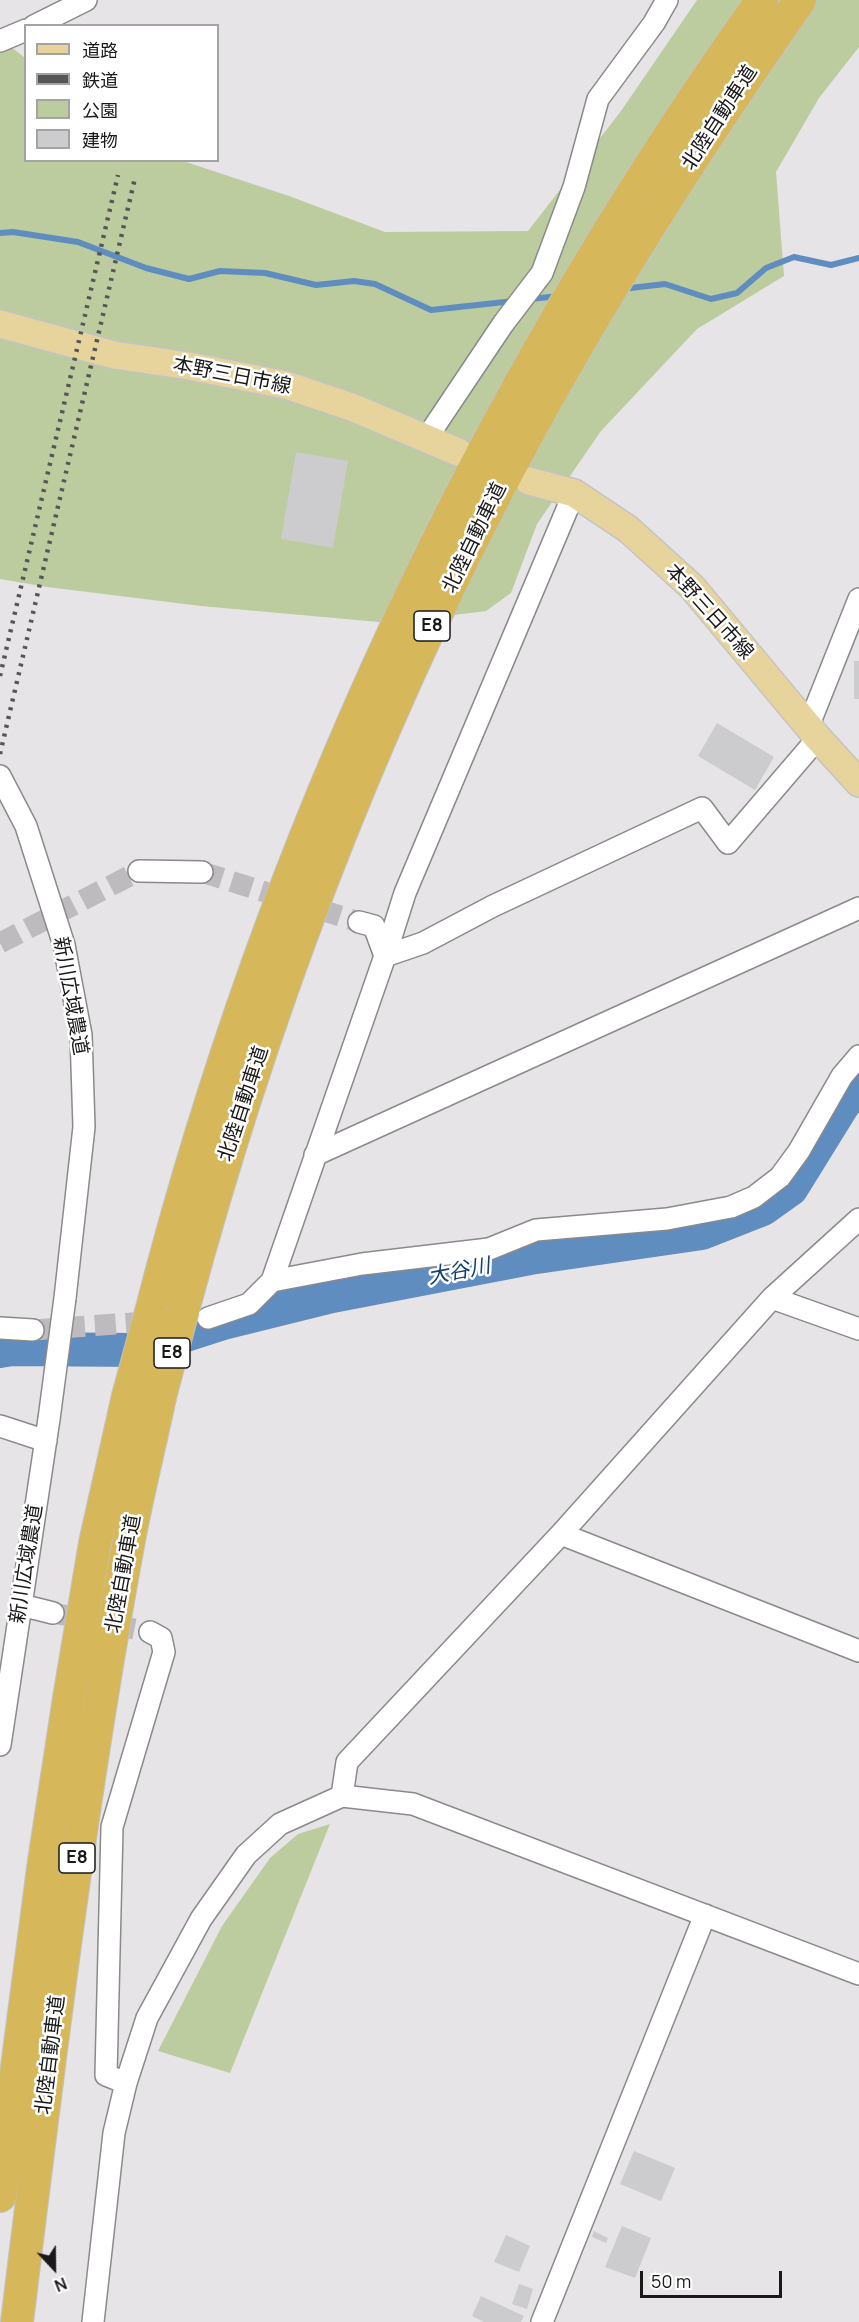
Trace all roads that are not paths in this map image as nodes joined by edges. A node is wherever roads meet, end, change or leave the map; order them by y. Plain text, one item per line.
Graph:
1 (86, 0) edge
2 (667, 0) edge
3 (762, 0) edge
4 (800, 0) edge
5 (38, 24) edge
6 (24, 31) edge
7 (0, 41) edge
8 (0, 324) edge
9 (426, 439) junction
10 (458, 452) dead end
11 (529, 481) dead end
12 (574, 493) junction
13 (859, 599) edge
14 (813, 732) junction
15 (0, 776) edge
16 (859, 783) edge
17 (139, 871) tunnel mouth
18 (202, 872) tunnel mouth
19 (859, 908) edge
20 (359, 922) tunnel mouth
21 (386, 956) junction
22 (859, 1056) edge
23 (315, 1155) junction
24 (859, 1219) edge
25 (272, 1281) junction
26 (772, 1298) junction
27 (196, 1314) junction
28 (0, 1328) edge
29 (859, 1329) edge
30 (33, 1330) tunnel mouth
31 (0, 1426) edge
32 (46, 1441) junction
33 (561, 1534) junction
34 (21, 1605) junction
35 (53, 1613) tunnel mouth
36 (150, 1632) dead end
37 (859, 1652) edge
38 (0, 1745) edge
39 (342, 1796) junction
40 (705, 1915) junction
41 (859, 1974) edge
42 (126, 2083) junction
43 (0, 2196) edge
44 (17, 2322) edge
45 (93, 2322) edge
46 (542, 2322) edge

1 - 5 street
2 - 9 street
3 - 43 highway, 北陸自動車道 / E8, bridge
4 - 27 highway, 北陸自動車道 / E8
6 - 7 street
8 - 9 main road, 本野三日市線
9 - 10 main road, 本野三日市線
11 - 12 main road, 本野三日市線
12 - 14 main road, 本野三日市線
12 - 21 street
13 - 14 street
14 - 16 main road, 本野三日市線
14 - 21 street
15 - 32 street, 新川広域農道, bridge
17 - 18 street
19 - 23 street
20 - 21 street
21 - 23 street
22 - 25 street
23 - 25 street
24 - 26 street
25 - 27 street
26 - 29 street
26 - 33 street
27 - 44 highway, 北陸自動車道 / E8, bridge
28 - 30 street
31 - 32 street
32 - 34 street, 新川広域農道
33 - 37 street
33 - 39 street
34 - 35 street
34 - 38 street, 新川広域農道
36 - 42 street
39 - 40 street
39 - 42 street
40 - 41 street
40 - 46 street
42 - 45 street

